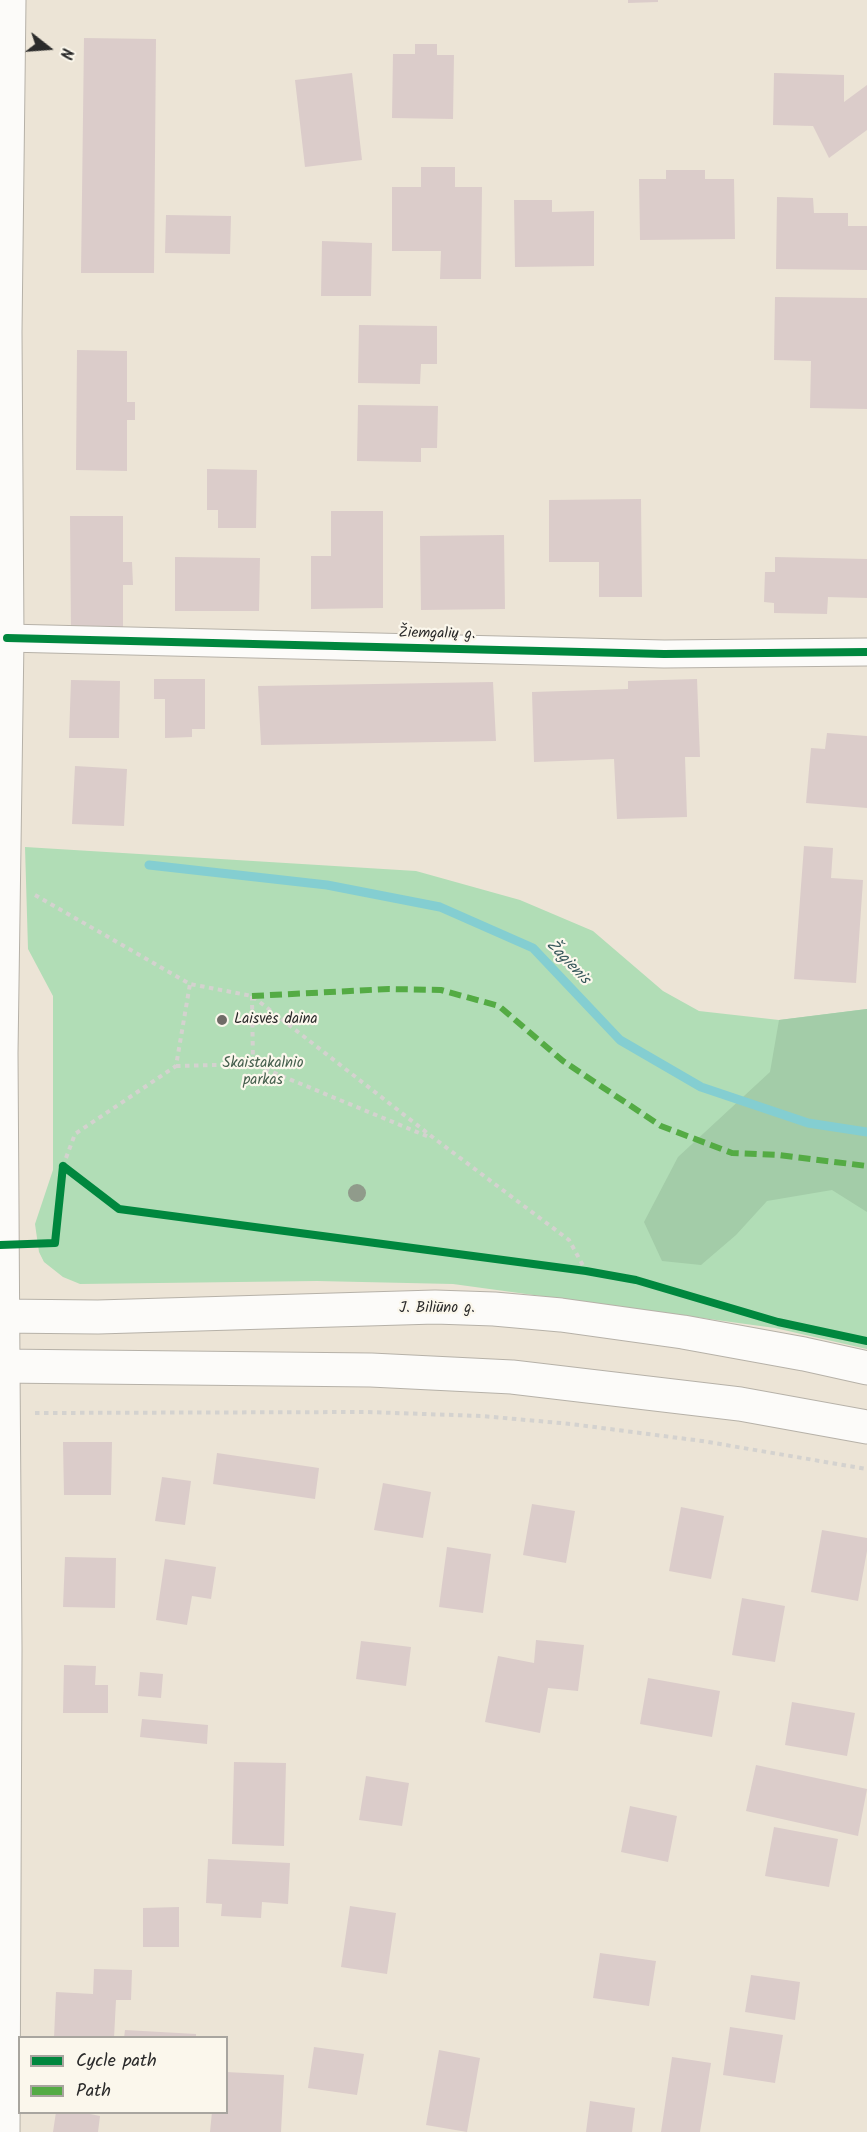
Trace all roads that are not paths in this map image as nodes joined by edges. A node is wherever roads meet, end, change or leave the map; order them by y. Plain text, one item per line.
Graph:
1 (9, 0) edge
2 (3, 332) edge
3 (7, 638) junction
4 (867, 652) edge
5 (0, 1054) edge
6 (1, 1316) edge
7 (1, 1366) edge
8 (867, 1368) edge
9 (867, 1427) edge
10 (3, 2132) edge

1 - 2 main road
2 - 3 main road
3 - 4 street, Žiemgalių g.
3 - 5 main road
5 - 6 main road
6 - 7 main road
6 - 8 main road, J. Biliūno g.
7 - 9 main road
7 - 10 main road

